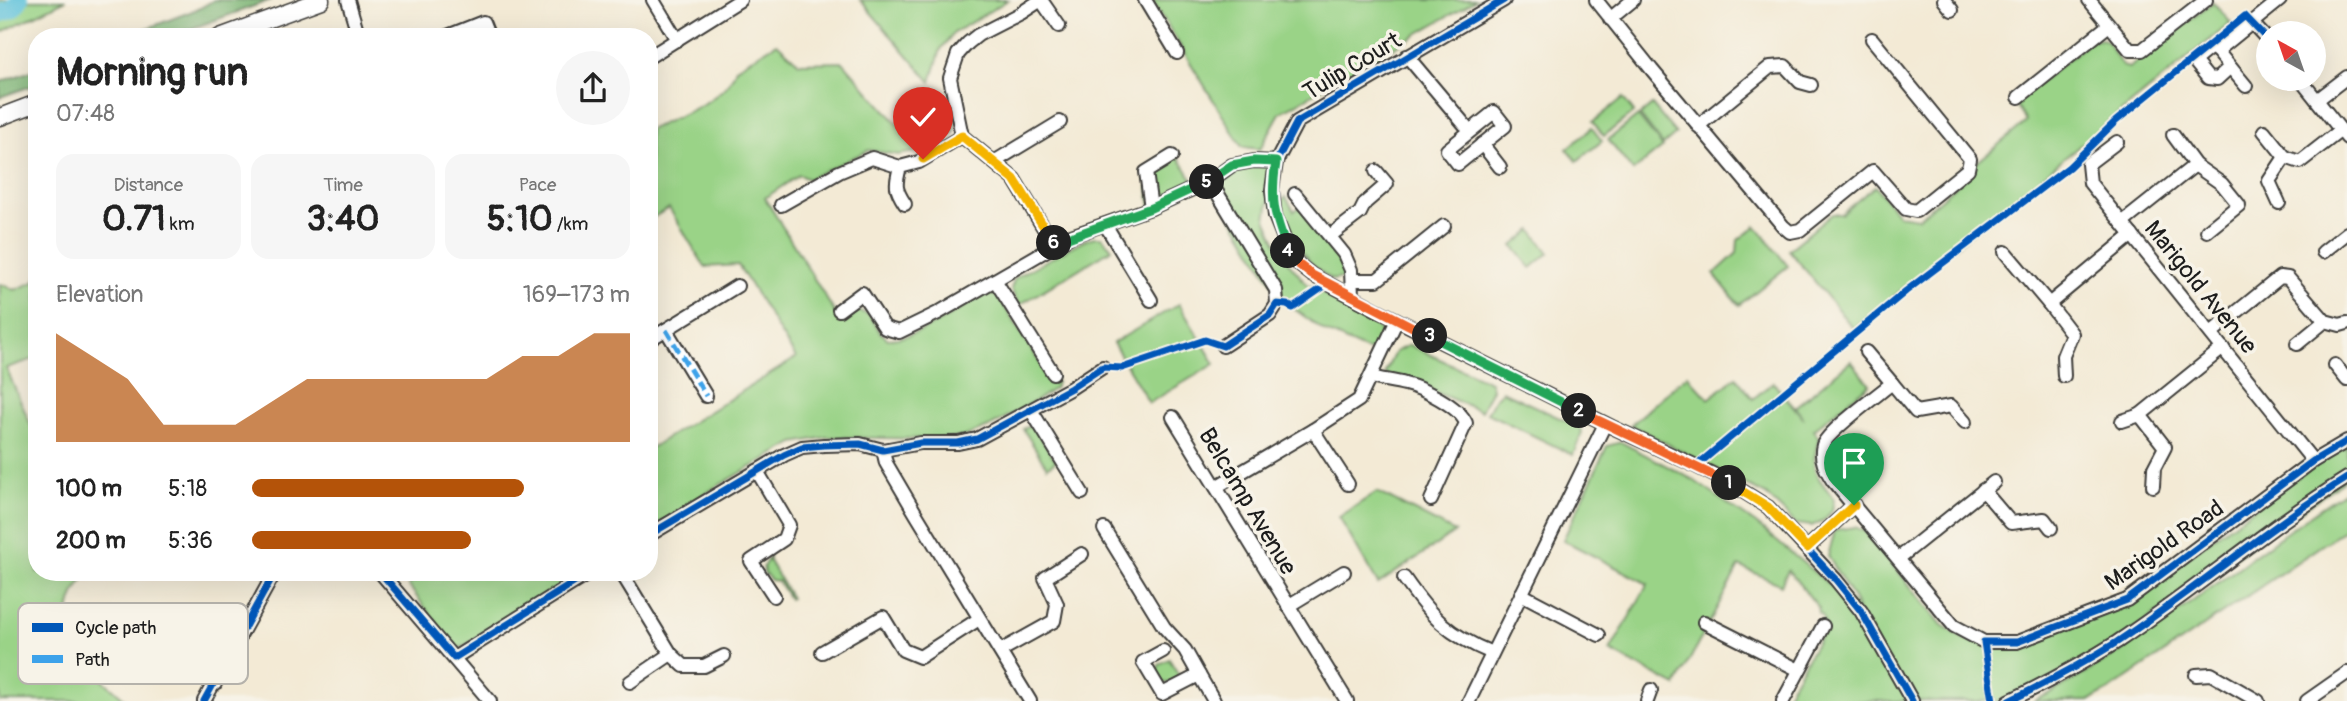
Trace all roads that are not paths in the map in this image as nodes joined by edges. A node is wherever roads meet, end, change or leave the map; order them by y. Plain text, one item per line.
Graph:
1 (321, 0) edge
2 (348, 0) edge
3 (653, 0) edge
4 (740, 0) edge
5 (1041, 0) edge
6 (1146, 0) edge
7 (1504, 0) edge
8 (1596, 0) edge
9 (1633, 0) edge
10 (2089, 0) edge
11 (2206, 0) edge
12 (2280, 0) edge
13 (1610, 19) junction
14 (2252, 23) junction
15 (2109, 25) junction
16 (1059, 26) dead end
17 (2256, 27) edge
18 (245, 28) edge
19 (356, 28) edge
20 (468, 28) edge
21 (485, 28) edge
22 (1872, 38) dead end
23 (677, 40) junction
24 (2217, 51) junction
25 (658, 52) edge
26 (1177, 53) dead end
27 (1407, 56) junction
28 (2230, 67) junction
29 (2347, 76) edge
30 (1811, 85) dead end
31 (2246, 86) dead end
32 (2310, 91) edge
33 (2019, 97) dead end
34 (2317, 100) junction
35 (28, 106) edge
36 (0, 117) edge
37 (1060, 122) dead end
38 (1698, 126) junction
39 (1470, 131) junction
40 (2264, 131) dead end
41 (2344, 134) edge
42 (2173, 135) dead end
43 (962, 136) junction
44 (2117, 142) dead end
45 (1482, 144) junction
46 (1172, 156) dead end
47 (2285, 157) junction
48 (995, 162) junction
49 (1276, 162) junction
50 (2195, 165) junction
51 (900, 167) junction
52 (1500, 167) dead end
53 (1376, 171) dead end
54 (1210, 181) junction
55 (1295, 194) dead end
56 (2279, 203) dead end
57 (905, 204) dead end
58 (780, 205) dead end
59 (1151, 208) junction
60 (2122, 223) junction
61 (1106, 226) junction
62 (1444, 226) dead end
63 (2207, 231) dead end
64 (2347, 233) edge
65 (2132, 234) junction
66 (1330, 236) junction
67 (1055, 245) junction
68 (2005, 252) dead end
69 (2323, 252) dead end
70 (995, 280) junction
71 (1353, 280) junction
72 (737, 286) dead end
73 (1352, 296) junction
74 (1151, 300) dead end
75 (2049, 304) junction
76 (839, 310) dead end
77 (1397, 320) junction
78 (2325, 321) junction
79 (2347, 323) edge
80 (666, 330) junction
81 (2211, 333) junction
82 (658, 335) edge
83 (2297, 344) dead end
84 (1223, 346) dead end
85 (2223, 348) junction
86 (1866, 352) dead end
87 (2335, 365) dead end
88 (1103, 367) dead end
89 (1053, 373) dead end
90 (2064, 376) dead end
91 (1371, 377) junction
92 (2347, 380) edge
93 (1892, 383) junction
94 (706, 396) dead end
95 (1031, 410) junction
96 (2140, 415) junction
97 (1173, 417) dead end
98 (2122, 421) dead end
99 (1965, 422) dead end
100 (1605, 424) junction
101 (1313, 430) junction
102 (2347, 441) edge
103 (883, 450) junction
104 (2314, 461) junction
105 (757, 471) junction
106 (2347, 478) edge
107 (1348, 484) dead end
108 (2153, 486) dead end
109 (1216, 487) junction
110 (1082, 494) dead end
111 (1431, 499) dead end
112 (1854, 505) junction
113 (2051, 528) dead end
114 (1104, 529) dead end
115 (658, 531) edge
116 (1807, 548) junction
117 (1083, 554) dead end
118 (1899, 558) junction
119 (1344, 572) dead end
120 (1404, 578) dead end
121 (270, 581) edge
122 (388, 581) edge
123 (577, 581) edge
124 (626, 581) edge
125 (1521, 594) junction
126 (774, 596) dead end
127 (1288, 606) junction
128 (979, 619) junction
129 (248, 622) edge
130 (1704, 622) dead end
131 (1823, 626) dead end
132 (1599, 635) dead end
133 (1000, 651) junction
134 (1163, 651) dead end
135 (822, 652) dead end
136 (1492, 653) junction
137 (671, 654) junction
138 (723, 656) dead end
139 (454, 658) junction
140 (1800, 670) junction
141 (2347, 673) edge
142 (2196, 674) dead end
143 (1199, 675) junction
144 (630, 682) dead end
145 (215, 684) edge
146 (204, 701) edge
147 (490, 701) edge
148 (1030, 701) edge
149 (1214, 701) edge
150 (1347, 701) edge
151 (1468, 701) edge
152 (1783, 701) edge
153 (1912, 701) edge
154 (2009, 701) edge
155 (2258, 701) edge
156 (2307, 701) edge

1 - 18 main road
2 - 19 street
3 - 23 street
4 - 23 street
5 - 16 street
5 - 43 street
6 - 26 street
7 - 27 street, Tulip Court
8 - 13 street
9 - 13 street
10 - 15 street
11 - 15 street
12 - 14 street
13 - 38 street
14 - 17 street
14 - 24 street
15 - 33 street
20 - 21 street
22 - 38 street
23 - 25 street
24 - 28 street
24 - 28 street
27 - 39 street, Tulip Court
27 - 49 street, Tulip Court
28 - 31 street
29 - 34 street
30 - 38 street
32 - 34 street
34 - 41 street
35 - 36 main road
37 - 48 street
39 - 45 street
39 - 45 street
40 - 47 street
41 - 47 street
42 - 50 street
43 - 48 street
43 - 51 street
44 - 60 street, Marigold Avenue
45 - 52 street
46 - 59 street
47 - 56 street
48 - 67 street
49 - 54 street
49 - 73 street
50 - 60 street
50 - 63 street
51 - 57 street
51 - 58 street
53 - 66 street
54 - 59 street
54 - 84 street
55 - 66 street
59 - 61 street
60 - 65 street, Marigold Avenue
61 - 67 street
61 - 74 street
62 - 71 street
64 - 69 street
65 - 75 street
65 - 81 street, Marigold Avenue
66 - 71 street
67 - 70 street
68 - 75 street
70 - 76 street
70 - 89 street
71 - 73 street
72 - 80 street
73 - 77 street
75 - 90 street
77 - 91 street
77 - 100 street
78 - 79 street
78 - 81 street
78 - 83 street
80 - 82 street
80 - 94 street
81 - 85 street, Marigold Avenue
85 - 96 street
85 - 104 street, Marigold Avenue
86 - 93 street
87 - 92 street
88 - 95 street
91 - 101 street
91 - 111 street
93 - 99 street
93 - 112 street, Marigold Road
95 - 103 street
95 - 110 street
96 - 98 street
96 - 108 street
97 - 109 street, Belcamp Avenue
100 - 116 street
100 - 125 street
101 - 107 street
101 - 109 street
102 - 104 street, Marigold Road
103 - 105 street
103 - 128 street
104 - 118 street, Marigold Road
105 - 115 street
105 - 126 street
106 - 154 street
109 - 127 street, Belcamp Avenue
112 - 116 street
112 - 118 street, Marigold Road
113 - 118 street
114 - 143 street
116 - 153 street
117 - 133 street
119 - 127 street, Belcamp Avenue
120 - 136 street
121 - 129 street
122 - 139 street
123 - 139 street
124 - 137 street
125 - 132 street
125 - 136 street
127 - 150 street, Belcamp Avenue
128 - 133 street
128 - 135 street
130 - 140 street
131 - 140 street
133 - 148 street
134 - 143 street
136 - 151 street
137 - 138 street
137 - 144 street
139 - 147 street
140 - 152 street
141 - 156 street
142 - 155 street
143 - 149 street
145 - 146 street

